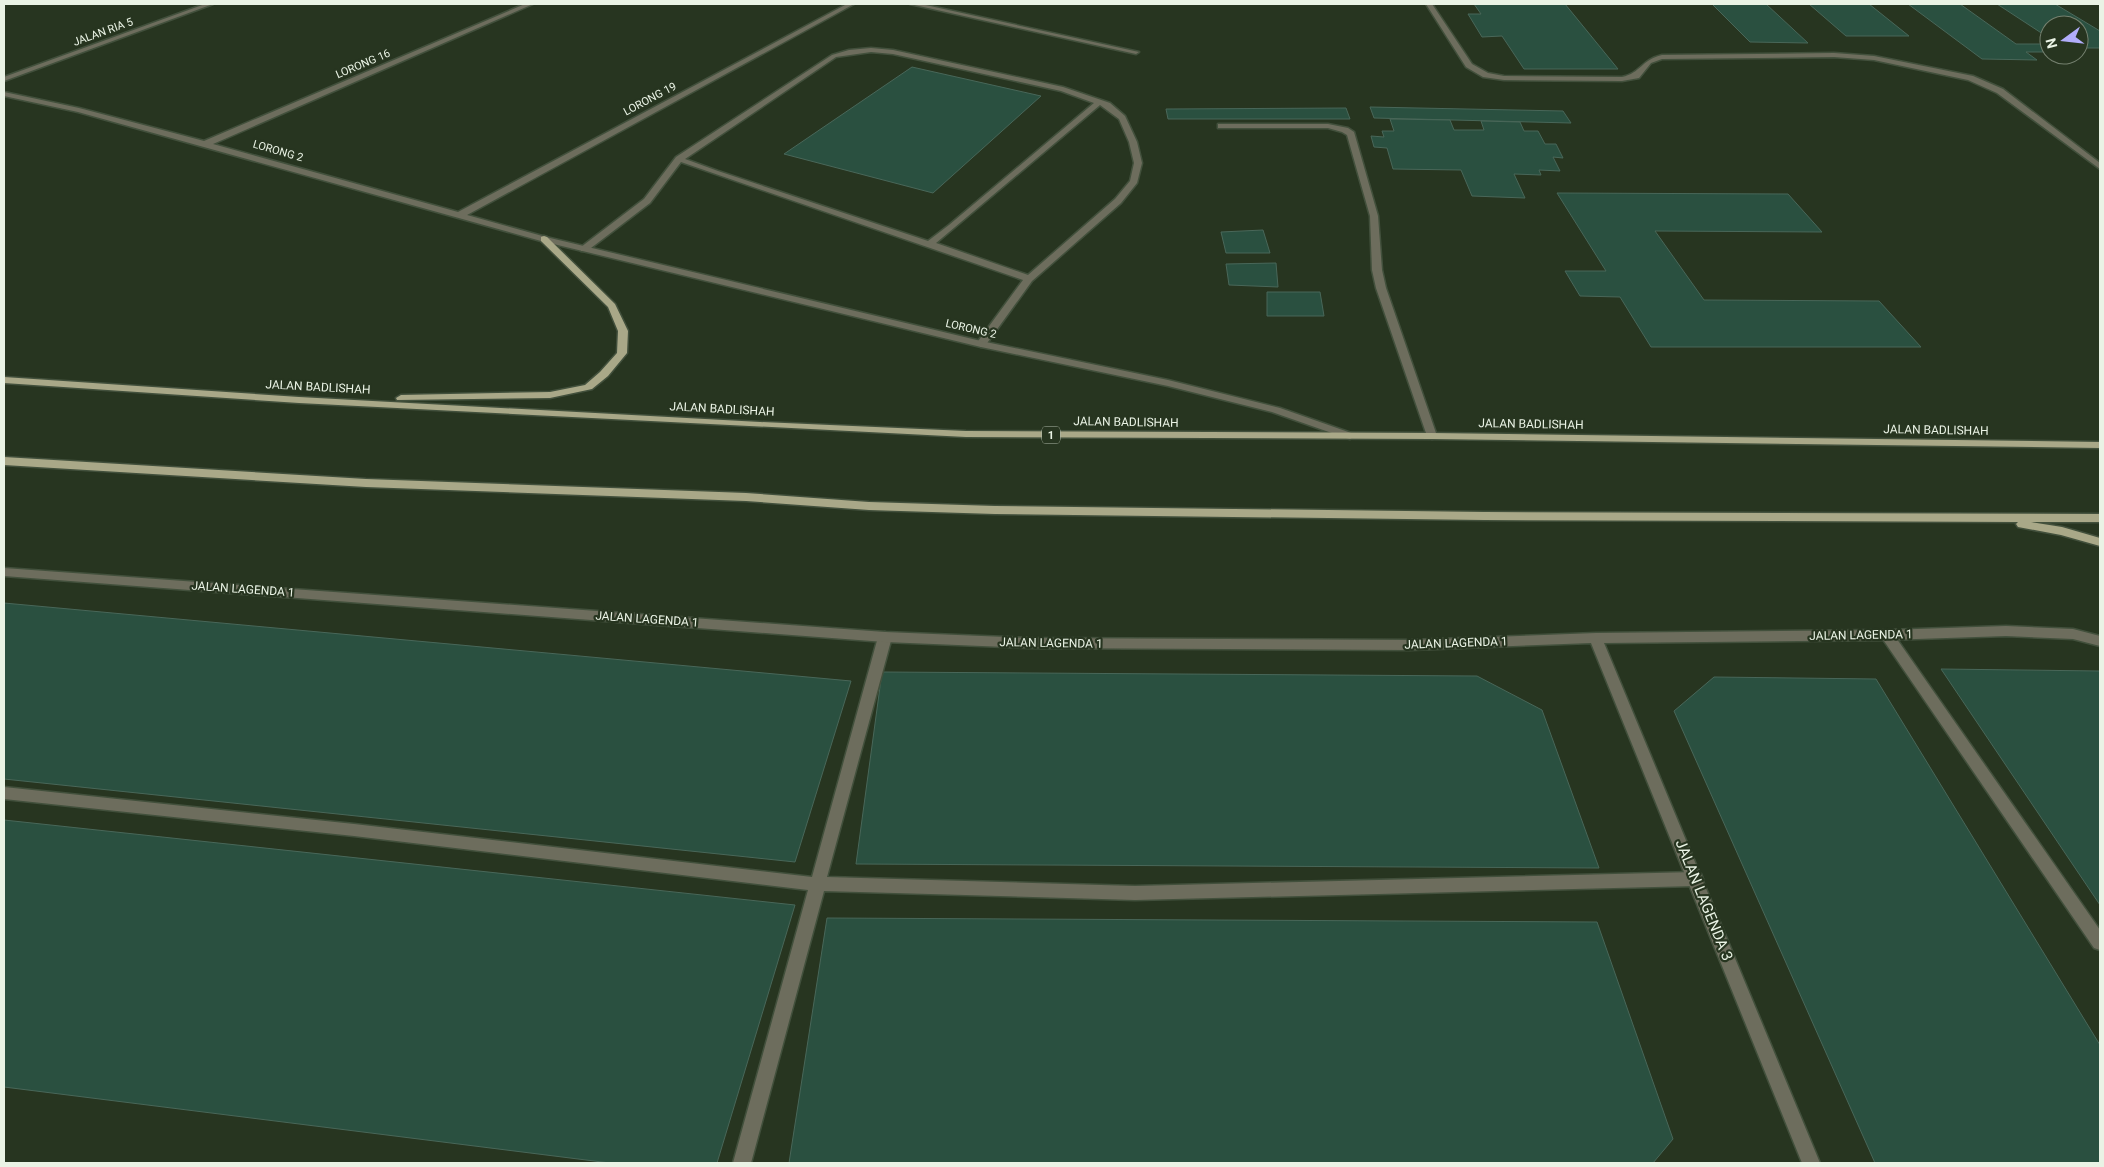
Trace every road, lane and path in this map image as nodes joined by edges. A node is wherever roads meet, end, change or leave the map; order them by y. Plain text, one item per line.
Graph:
1 (210, 4) edge
2 (530, 4) edge
3 (851, 4) edge
4 (913, 4) edge
5 (1429, 4) edge
6 (1136, 52) dead end
7 (4, 79) edge
8 (4, 94) edge
9 (1099, 102) junction
10 (1221, 126) dead end
11 (205, 144) junction
12 (679, 159) junction
13 (2100, 167) edge
14 (460, 215) junction
15 (544, 239) junction
16 (930, 244) junction
17 (584, 249) junction
18 (1029, 279) junction
19 (980, 344) junction
20 (4, 380) edge
21 (299, 400) junction
22 (1350, 436) junction
23 (1432, 436) junction
24 (2100, 446) edge
25 (4, 461) edge
26 (1991, 518) junction
27 (2100, 518) edge
28 (2100, 542) edge
29 (4, 572) edge
30 (1887, 635) junction
31 (885, 638) junction
32 (1596, 638) junction
33 (2100, 641) edge
34 (4, 793) edge
35 (1695, 879) junction
36 (818, 884) junction
37 (2100, 943) edge
38 (742, 1163) edge
39 (1811, 1163) edge

1 - 7 street, JALAN RIA 5
2 - 11 street, LORONG 16
3 - 14 street, LORONG 19
4 - 6 street
5 - 13 street
8 - 11 street, LORONG 2
9 - 12 street
9 - 16 street
9 - 18 street
10 - 23 street
11 - 14 street, LORONG 2
12 - 16 street
12 - 17 street
14 - 15 street, LORONG 2
15 - 17 street, LORONG 2
15 - 21 main road
16 - 18 street
17 - 19 street, LORONG 2
18 - 19 street
19 - 22 street, LORONG 2
20 - 21 main road, JALAN BADLISHAH / 1
21 - 22 main road, JALAN BADLISHAH / 1
22 - 23 main road, JALAN BADLISHAH / 1
23 - 24 main road, JALAN BADLISHAH / 1
25 - 26 main road
26 - 27 main road
26 - 28 main road
29 - 31 street, JALAN LAGENDA 1
30 - 32 street, JALAN LAGENDA 1
30 - 33 street, JALAN LAGENDA 1
30 - 37 street
31 - 32 street, JALAN LAGENDA 1
31 - 36 street
32 - 35 street, JALAN LAGENDA 3
34 - 36 street
35 - 36 street
35 - 39 street, JALAN LAGENDA 3
36 - 38 street

